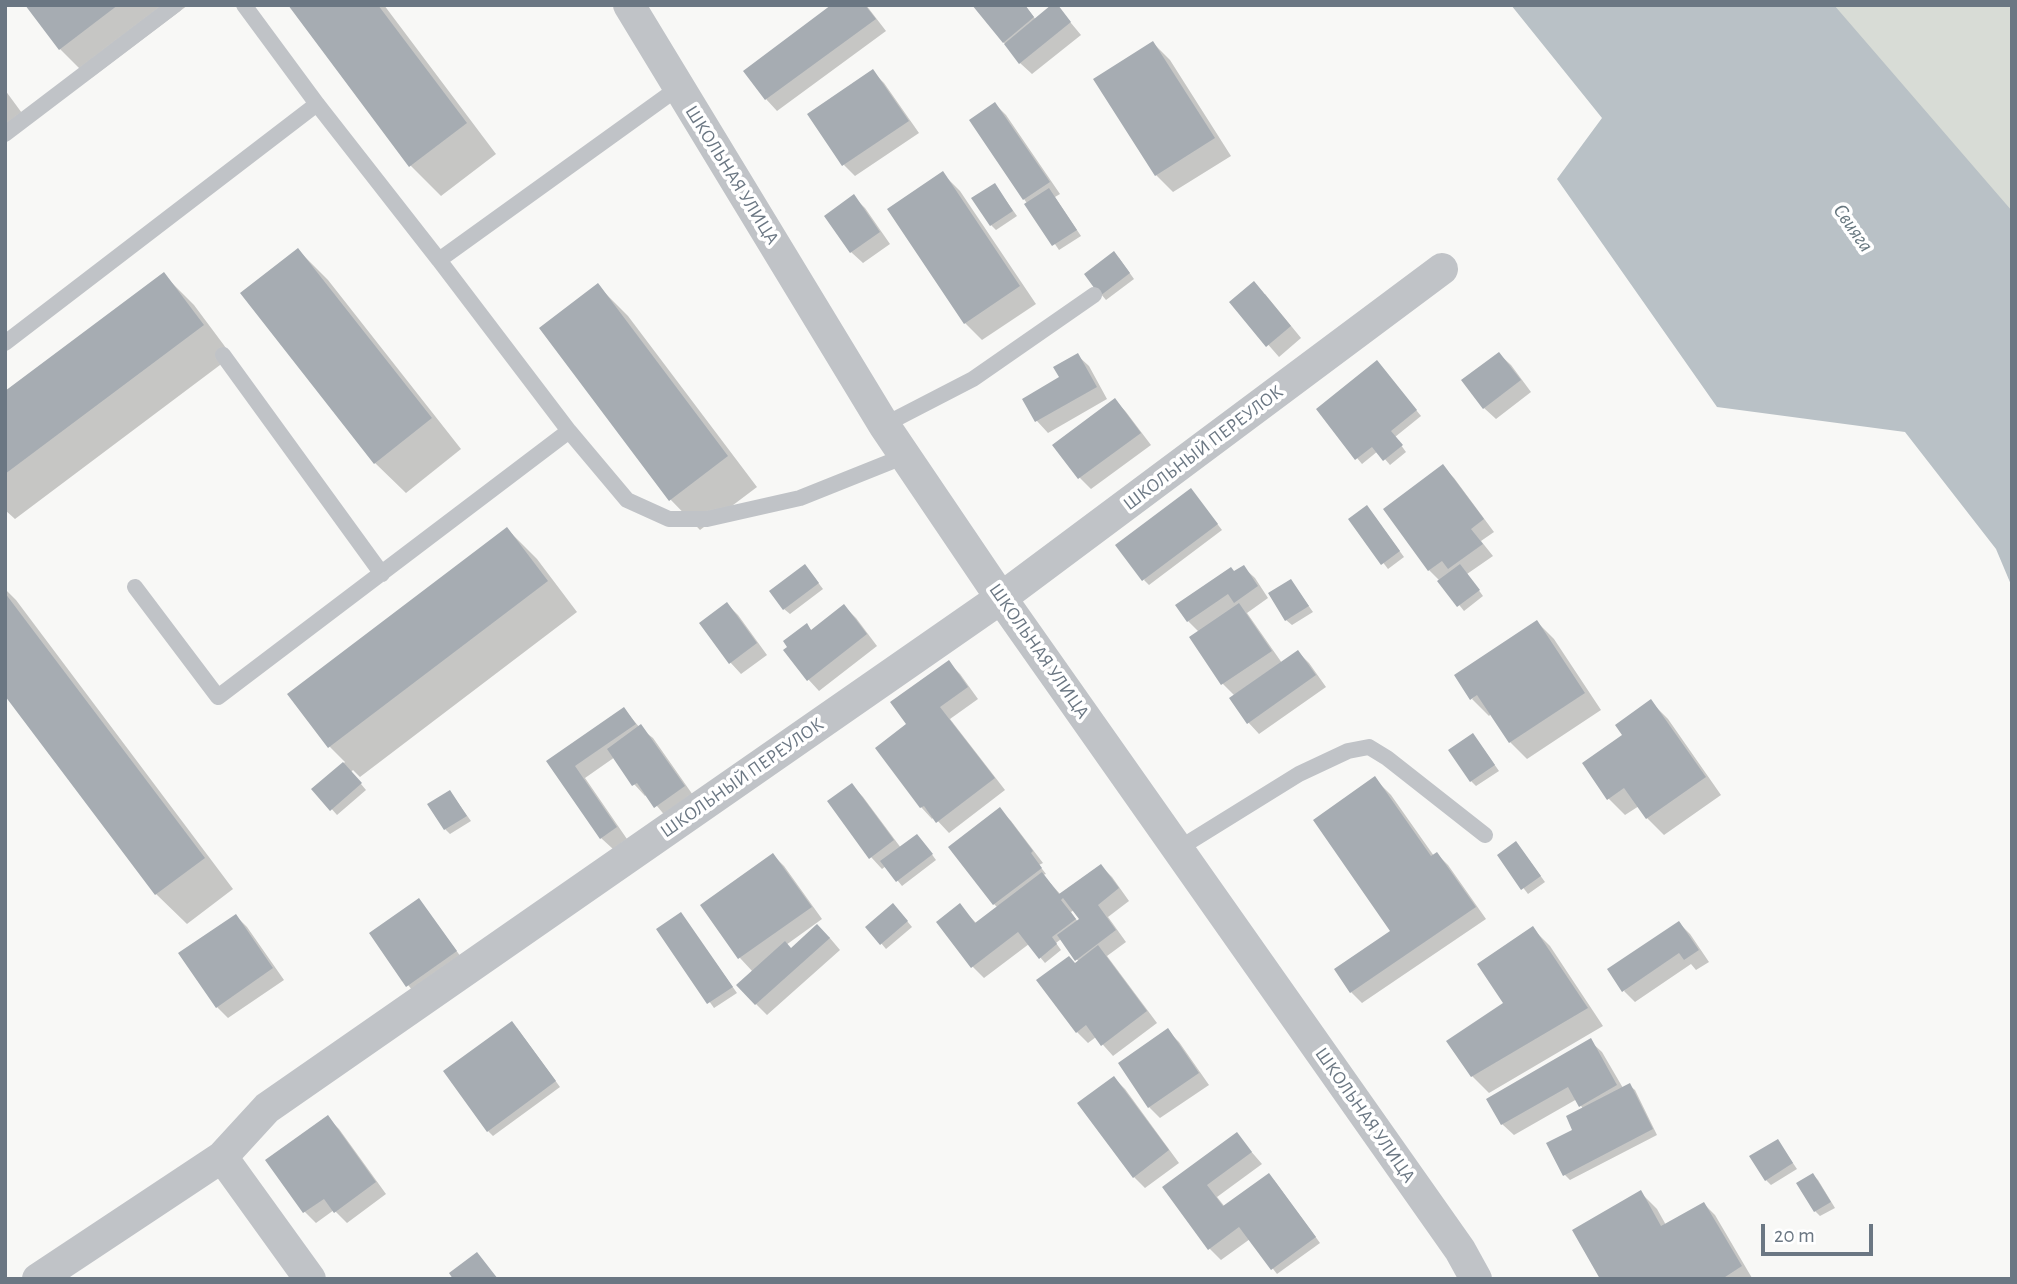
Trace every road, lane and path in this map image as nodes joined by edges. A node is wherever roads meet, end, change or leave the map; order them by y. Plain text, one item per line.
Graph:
1 (175, 5) edge
2 (244, 5) edge
3 (629, 5) edge
4 (678, 88) junction
5 (317, 104) junction
6 (5, 134) edge
7 (439, 260) junction
8 (1442, 269) dead end
9 (1094, 295) dead end
10 (5, 343) edge
11 (223, 355) dead end
12 (884, 425) junction
13 (569, 431) junction
14 (905, 456) junction
15 (382, 574) junction
16 (135, 587) dead end
17 (1001, 598) junction
18 (1485, 835) dead end
19 (1178, 849) junction
20 (222, 1157) junction
21 (38, 1279) edge
22 (310, 1279) edge
23 (1476, 1279) edge

1 - 6 lane
2 - 5 lane
3 - 4 street, ШКОЛЬНАЯ УЛИЦА
4 - 7 lane
4 - 12 street, ШКОЛЬНАЯ УЛИЦА
5 - 7 lane
5 - 10 lane
7 - 13 lane
8 - 17 street, ШКОЛЬНЫЙ ПЕРЕУЛОК
9 - 12 lane
11 - 15 lane
12 - 14 street, ШКОЛЬНАЯ УЛИЦА
13 - 14 lane
13 - 15 lane
14 - 17 street, ШКОЛЬНАЯ УЛИЦА
15 - 16 lane
17 - 19 street, ШКОЛЬНАЯ УЛИЦА
17 - 20 street, ШКОЛЬНЫЙ ПЕРЕУЛОК
18 - 19 lane
19 - 23 street, ШКОЛЬНАЯ УЛИЦА
20 - 21 street, ШКОЛЬНЫЙ ПЕРЕУЛОК
20 - 22 street

